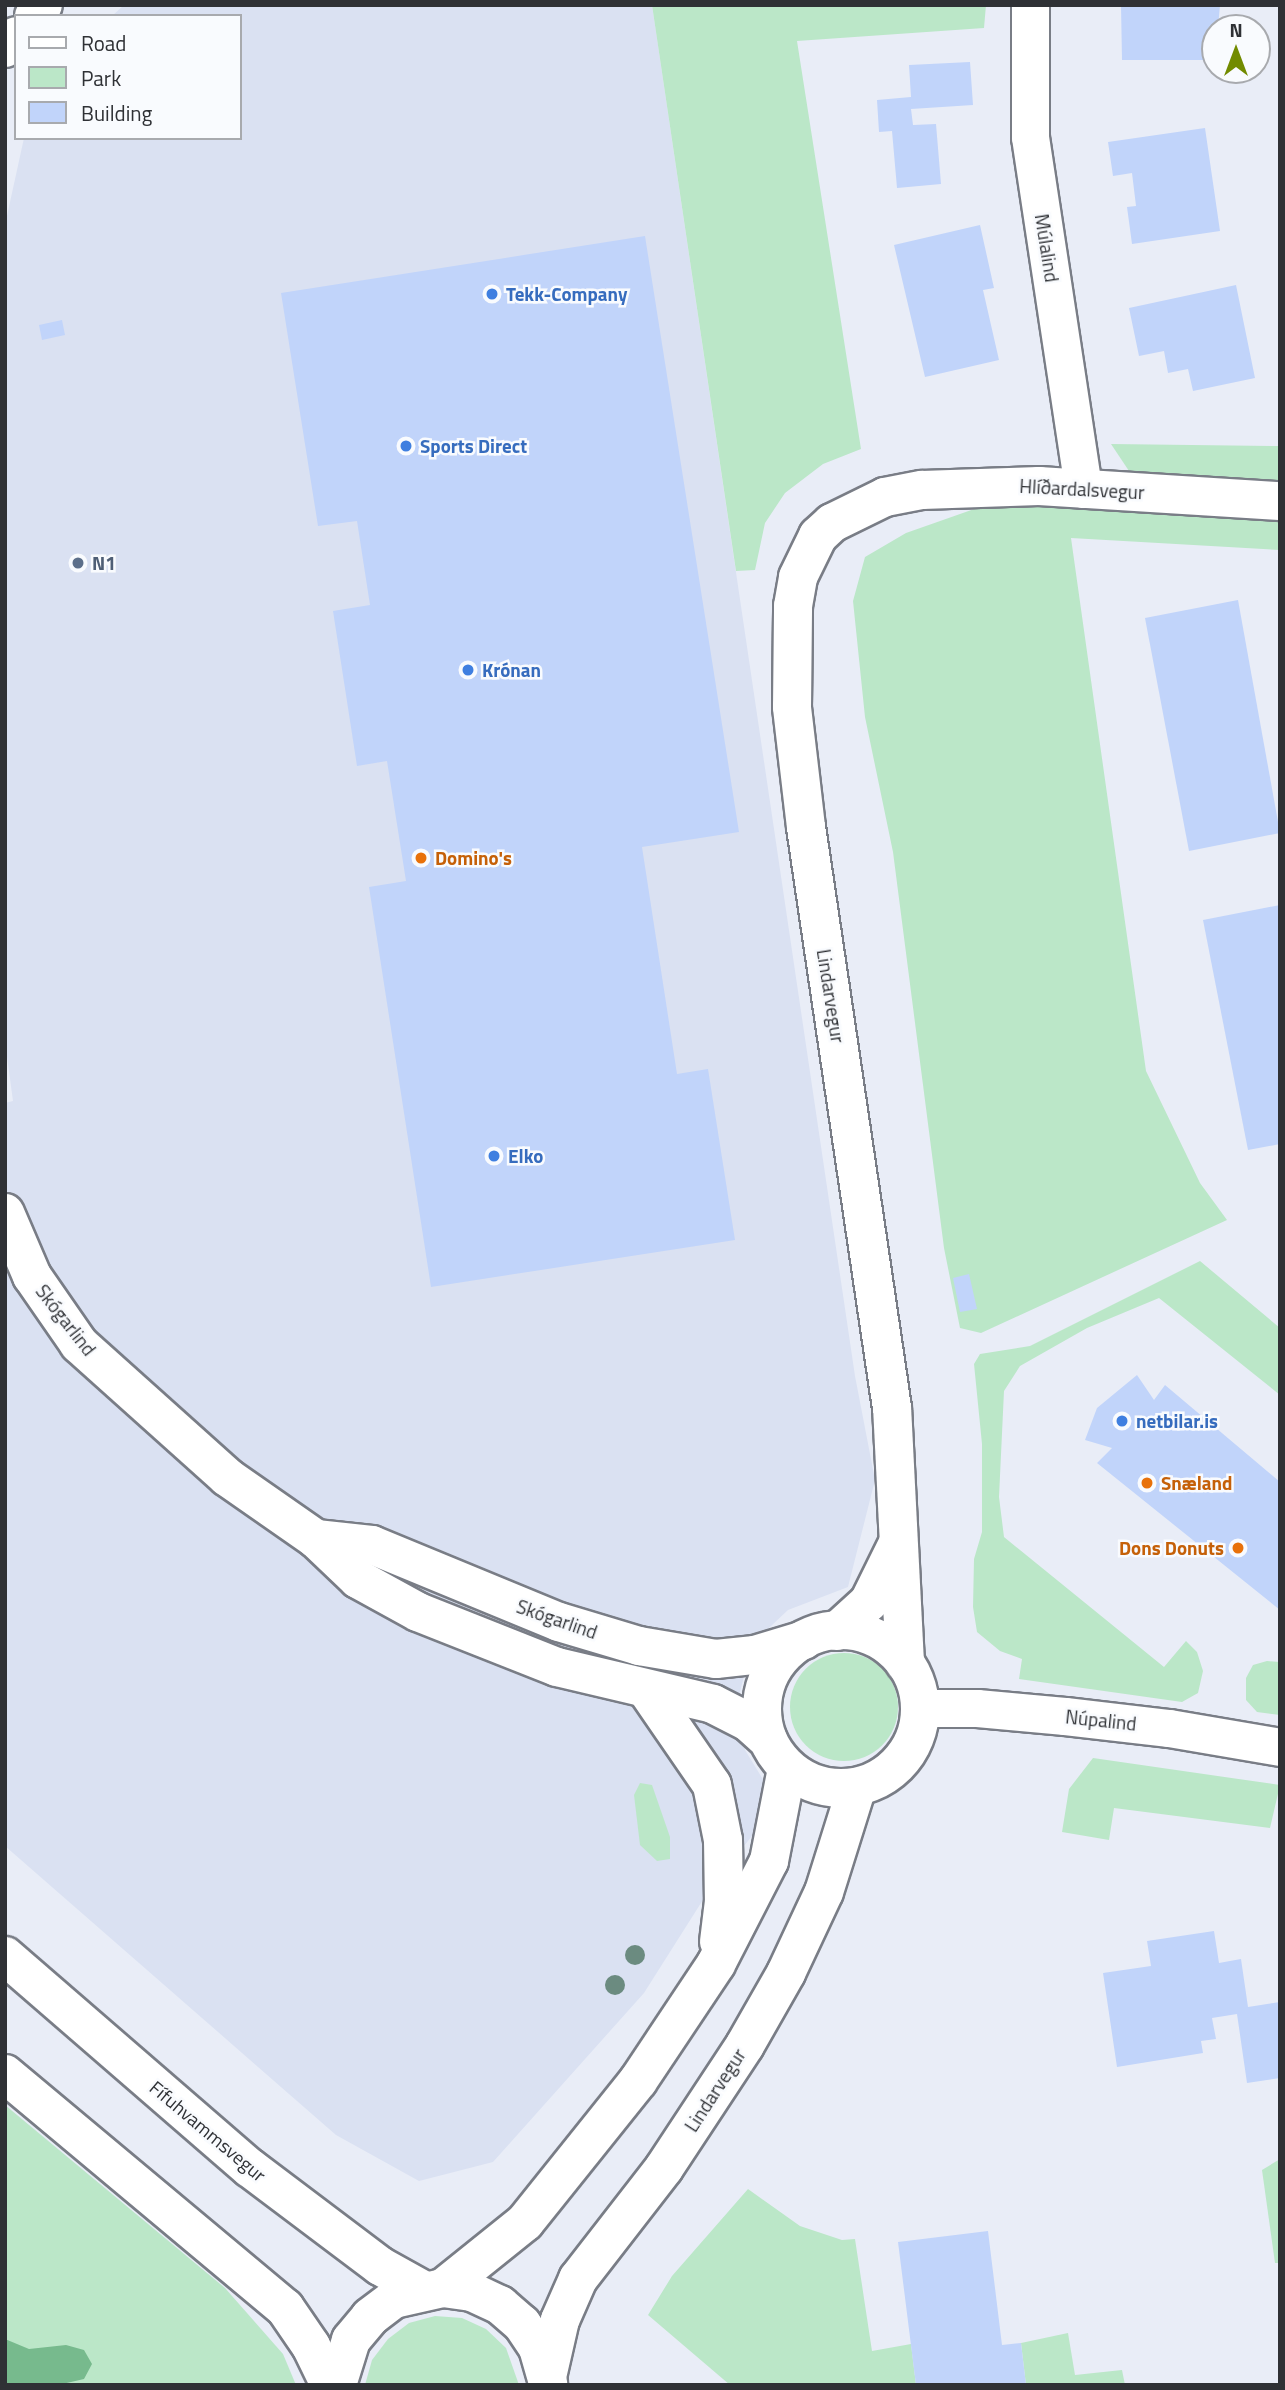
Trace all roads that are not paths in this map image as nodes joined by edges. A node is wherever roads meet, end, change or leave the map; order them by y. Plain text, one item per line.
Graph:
1 (12, 5) edge
2 (1030, 5) edge
3 (5, 11) edge
4 (1083, 489) junction
5 (885, 497) joint
6 (1280, 501) edge
7 (5, 1213) edge
8 (901, 1537) junction
9 (316, 1539) junction
10 (820, 1635) junction
11 (905, 1663) junction
12 (646, 1689) junction
13 (920, 1708) junction
14 (1280, 1747) edge
15 (778, 1754) junction
16 (857, 1787) junction
17 (5, 1956) edge
18 (716, 1964) junction
19 (5, 2074) edge
20 (433, 2289) junction
21 (548, 2381) edge
22 (330, 2385) edge
23 (337, 2385) edge

1 - 3 main road
2 - 4 street, Múlalind
4 - 5 main road, Hlíðardalsvegur
4 - 6 main road, Hlíðardalsvegur
5 - 8 main road, Lindarvegur
7 - 9 main road, Skógarlind
8 - 10 main road, Lindarvegur
8 - 11 main road, Lindarvegur
9 - 10 main road, Skógarlind
9 - 12 main road, Skógarlind
10 - 11 main road
10 - 15 main road
11 - 13 main road
12 - 15 main road, Skógarlind
12 - 18 main road
13 - 14 street, Núpalind
13 - 16 main road
15 - 16 main road
15 - 18 main road
16 - 21 main road, Lindarvegur
17 - 20 main road, Fífuhvammsvegur
18 - 20 main road
19 - 22 main road
20 - 21 main road
20 - 23 main road

